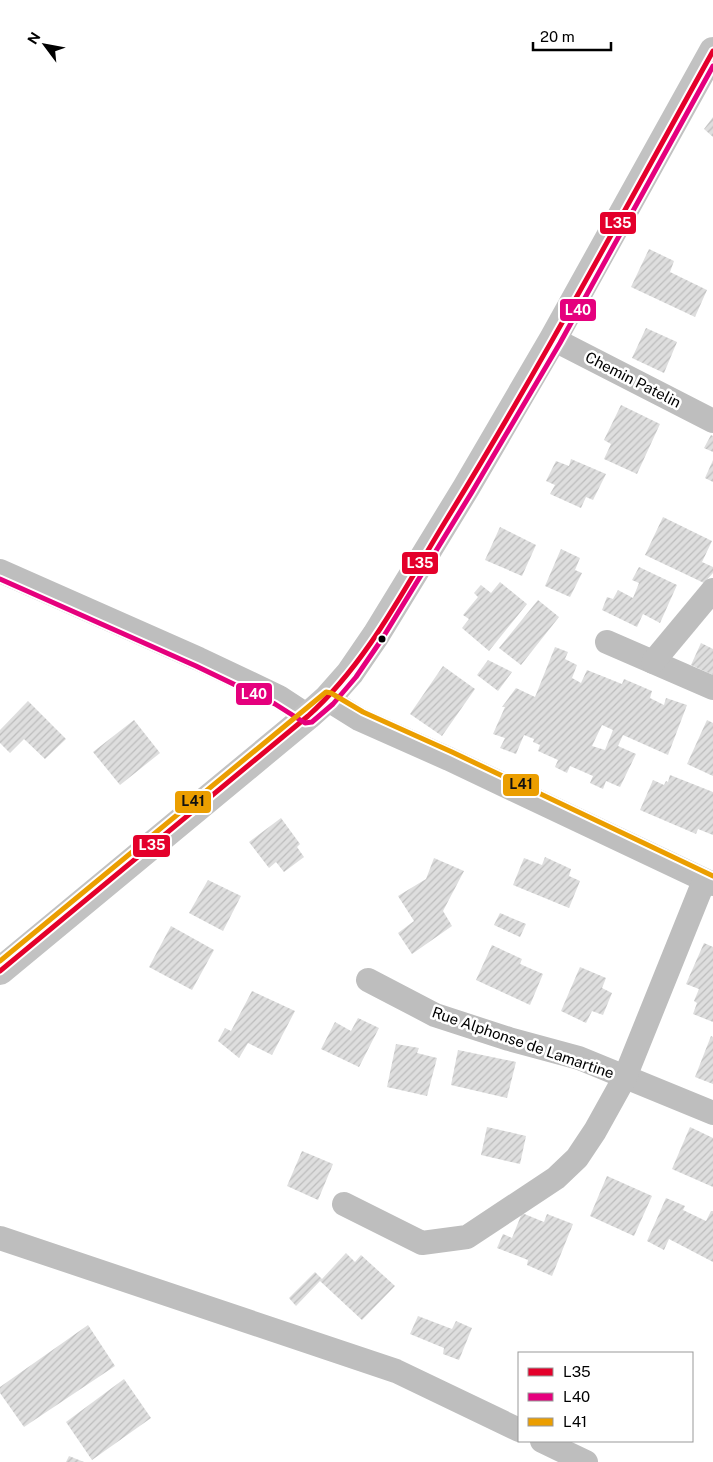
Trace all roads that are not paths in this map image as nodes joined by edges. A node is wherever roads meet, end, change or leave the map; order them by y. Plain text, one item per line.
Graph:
1 (713, 52) edge
2 (553, 339) junction
3 (713, 420) edge
4 (0, 571) edge
5 (713, 590) edge
6 (607, 642) dead end
7 (653, 662) junction
8 (713, 688) edge
9 (317, 707) junction
10 (708, 883) edge
11 (0, 970) edge
12 (368, 980) dead end
13 (625, 1077) junction
14 (713, 1113) edge
15 (344, 1204) dead end
16 (0, 1238) edge
17 (518, 1430) edge
18 (544, 1442) edge
19 (586, 1462) edge

1 - 2 main road
2 - 3 street, Chemin Patelin
2 - 9 main road
4 - 9 street
5 - 7 street
6 - 7 street
7 - 8 street
9 - 10 street
9 - 11 main road
10 - 13 street, Rue Alphonse de Lamartine
12 - 13 street, Rue Alphonse de Lamartine
13 - 14 street, Rue Alphonse de Lamartine
13 - 15 street, Rue Alphonse de Lamartine
16 - 17 street
18 - 19 street

